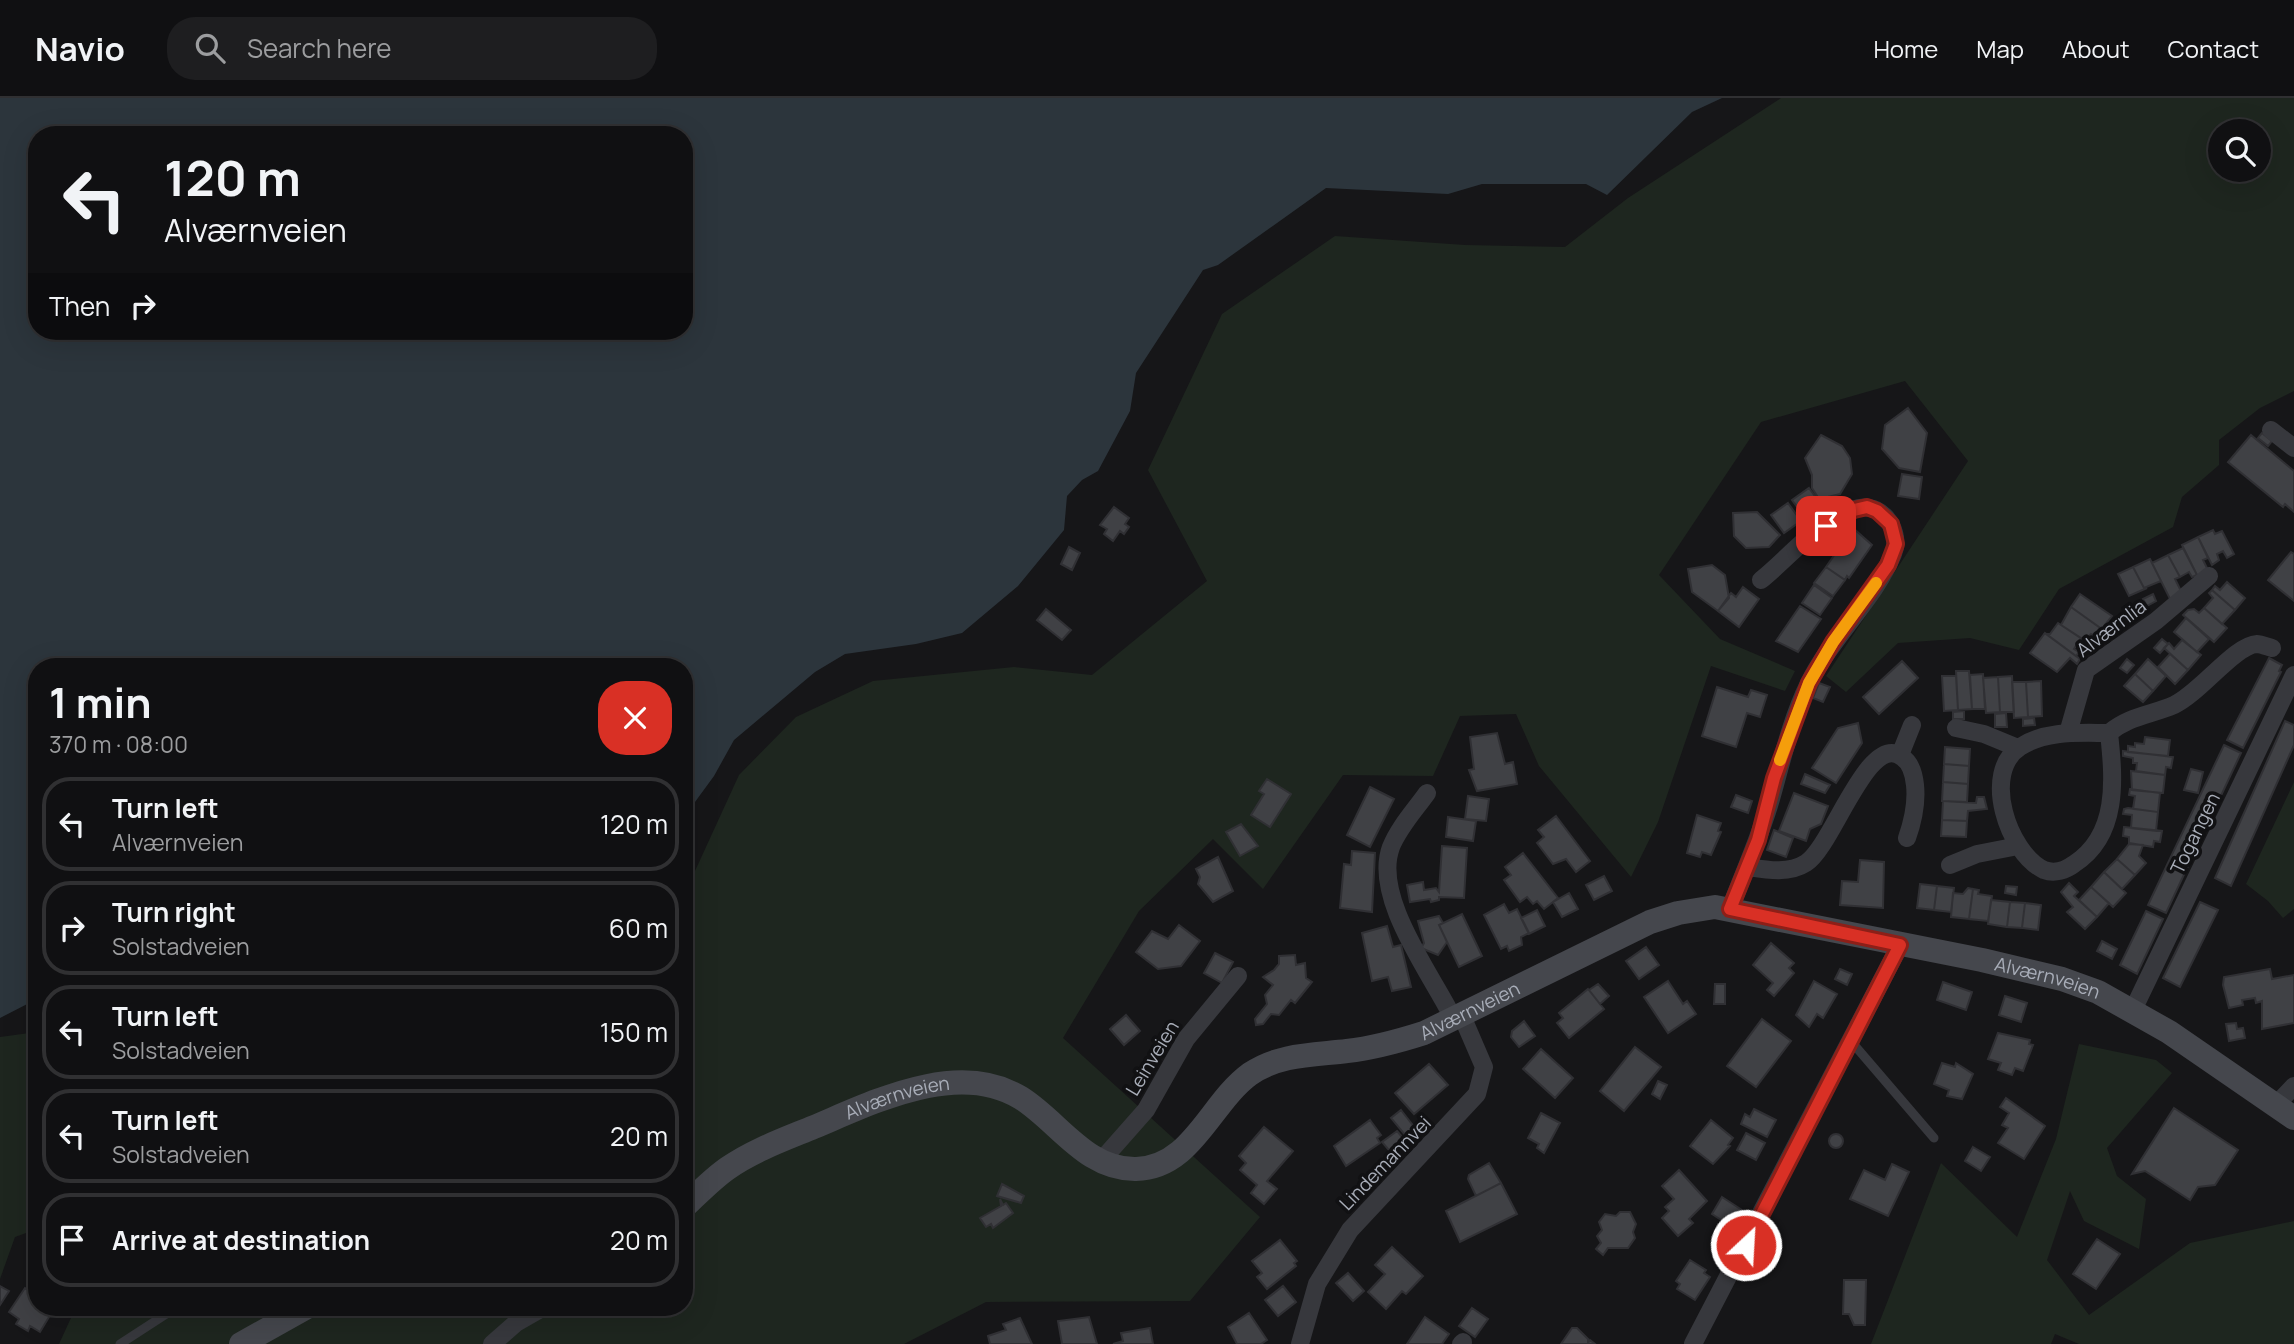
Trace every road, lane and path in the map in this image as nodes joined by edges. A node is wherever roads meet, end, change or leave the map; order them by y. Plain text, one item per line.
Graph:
1 (2271, 430) dead end
2 (2294, 448) edge
3 (2208, 576) dead end
4 (1760, 580) dead end
5 (2272, 648) dead end
6 (2294, 675) edge
7 (1912, 725) dead end
8 (1956, 728) dead end
9 (2068, 733) junction
10 (2109, 733) junction
11 (2018, 748) junction
12 (1900, 755) junction
13 (1427, 793) dead end
14 (1907, 838) dead end
15 (2018, 846) junction
16 (1950, 865) dead end
17 (1748, 867) junction
18 (1730, 909) junction
19 (1900, 945) junction
20 (1238, 975) dead end
21 (2133, 1010) junction
22 (1458, 1018) junction
23 (1850, 1040) junction
24 (2294, 1086) edge
25 (2285, 1111) edge
26 (1934, 1138) dead end
27 (1101, 1161) junction
28 (693, 1199) edge
29 (163, 1316) edge
30 (291, 1316) edge
31 (528, 1316) edge
32 (120, 1344) edge
33 (241, 1344) edge
34 (492, 1344) edge
35 (1300, 1344) edge
36 (1693, 1344) edge

1 - 2 street
3 - 9 street, Alværnlia
4 - 17 street
5 - 10 street
6 - 21 street, Togangen
7 - 12 street
8 - 11 street
9 - 10 street
9 - 11 street
10 - 15 street
11 - 15 street
12 - 14 street
12 - 17 street
13 - 22 street, Lindemannvei
15 - 16 street
17 - 18 street
18 - 19 main road, Alværnveien
18 - 22 main road, Alværnveien
19 - 21 main road, Alværnveien
19 - 23 street
20 - 27 street, Leinveien
21 - 25 main road, Alværnveien
22 - 27 main road, Alværnveien
22 - 35 street, Lindemannvei
23 - 26 lane
23 - 36 street
24 - 25 street
27 - 28 main road, Alværnveien
29 - 32 lane
30 - 33 main road
31 - 34 street

